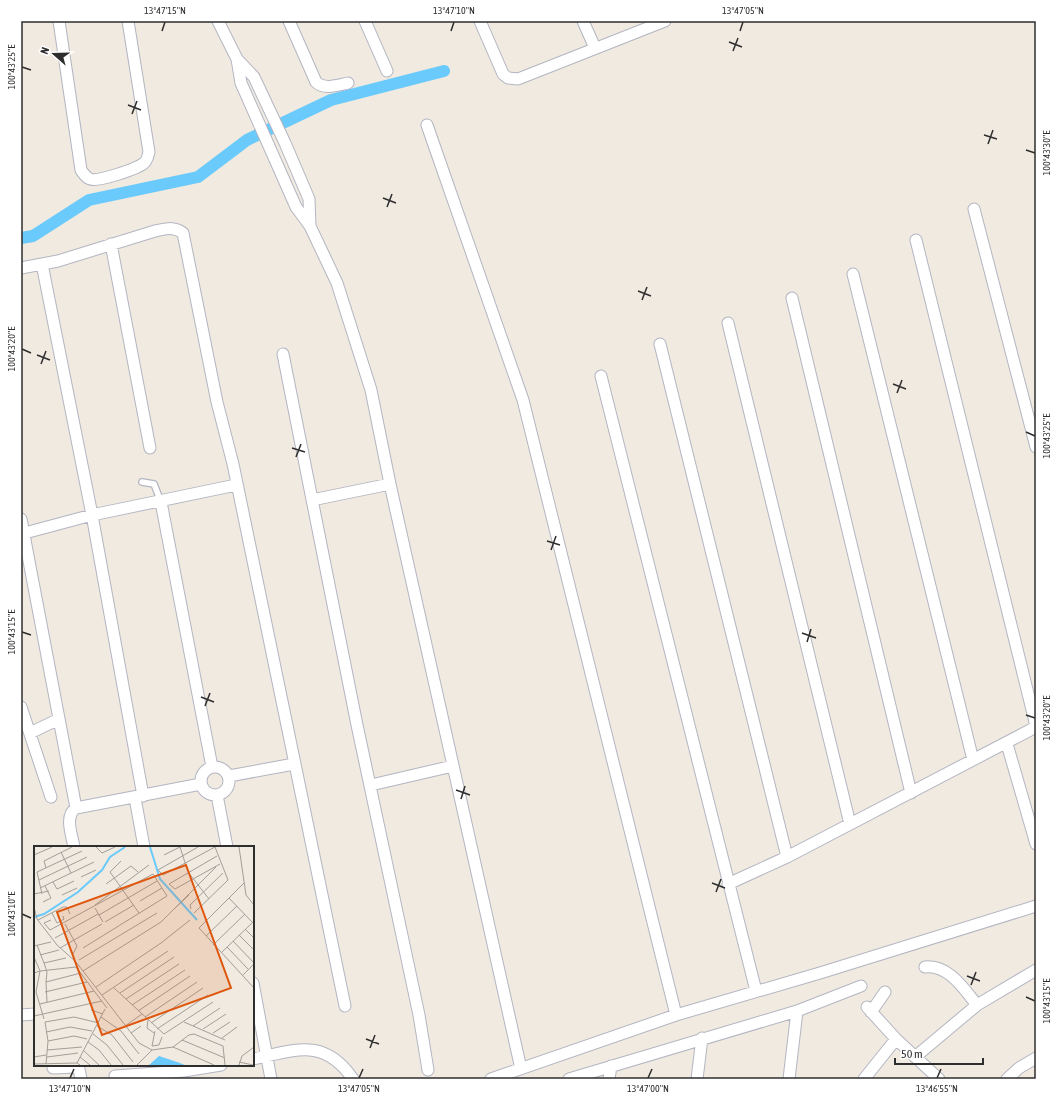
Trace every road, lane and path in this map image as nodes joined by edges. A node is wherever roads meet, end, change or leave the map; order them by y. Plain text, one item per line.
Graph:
1 (59, 21) edge
2 (128, 21) edge
3 (218, 21) edge
4 (289, 21) edge
5 (365, 21) edge
6 (480, 21) edge
7 (583, 21) edge
8 (665, 21) edge
9 (595, 48) junction
10 (237, 59) junction
11 (387, 70) dead end
12 (348, 83) dead end
13 (427, 125) dead end
14 (974, 209) dead end
15 (310, 226) junction
16 (916, 240) dead end
17 (111, 244) junction
18 (42, 264) junction
19 (21, 268) edge
20 (853, 274) dead end
21 (792, 298) dead end
22 (728, 323) dead end
23 (660, 344) dead end
24 (283, 354) dead end
25 (600, 376) dead end
26 (1036, 447) edge
27 (150, 448) dead end
28 (142, 482) dead end
29 (390, 484) junction
30 (236, 485) junction
31 (312, 500) junction
32 (161, 502) junction
33 (92, 515) junction
34 (21, 519) edge
35 (22, 534) edge
36 (21, 707) edge
37 (59, 719) junction
38 (1036, 727) edge
39 (30, 733) junction
40 (1007, 744) junction
41 (973, 760) junction
42 (294, 764) junction
43 (453, 766) junction
44 (212, 767) junction
45 (229, 776) junction
46 (201, 784) junction
47 (371, 785) junction
48 (911, 793) junction
49 (216, 795) junction
50 (51, 797) dead end
51 (139, 797) junction
52 (76, 808) junction
53 (850, 824) junction
54 (1036, 844) edge
55 (74, 846) edge
56 (144, 846) edge
57 (227, 846) edge
58 (787, 857) junction
59 (728, 884) junction
60 (1036, 906) edge
61 (925, 967) dead end
62 (1036, 970) edge
63 (861, 986) dead end
64 (254, 988) edge
65 (756, 991) junction
66 (885, 992) dead end
67 (977, 1005) junction
68 (345, 1006) dead end
69 (798, 1011) junction
70 (34, 1014) edge
71 (21, 1015) edge
72 (676, 1015) junction
73 (702, 1038) junction
74 (896, 1039) junction
75 (267, 1056) junction
76 (915, 1057) junction
77 (1036, 1058) edge
78 (254, 1059) edge
79 (215, 1066) edge
80 (610, 1066) junction
81 (53, 1068) dead end
82 (521, 1069) junction
83 (428, 1070) dead end
84 (183, 1072) edge
85 (114, 1073) edge
86 (81, 1079) edge
87 (271, 1079) edge
88 (353, 1079) edge
89 (491, 1079) edge
90 (569, 1079) edge
91 (609, 1079) edge
92 (697, 1079) edge
93 (789, 1079) edge
94 (864, 1079) edge
95 (939, 1079) edge
96 (1007, 1079) edge

1 - 2 street
3 - 10 street
4 - 12 street
5 - 11 street
6 - 9 street
7 - 9 street
8 - 9 street
10 - 15 street
10 - 15 street
13 - 72 street
14 - 26 street
15 - 29 street
16 - 38 street
17 - 18 street
17 - 27 street
17 - 30 street
18 - 19 street
18 - 33 street
20 - 41 street
21 - 48 street
22 - 53 street
23 - 58 street
24 - 31 street
25 - 59 street
28 - 32 lane
29 - 31 street
29 - 43 street
30 - 32 street
30 - 42 street
31 - 47 street
32 - 33 street
32 - 44 street
33 - 35 street
33 - 51 street
34 - 35 street
35 - 37 street
36 - 39 street
37 - 39 street
37 - 52 street
38 - 40 street
39 - 50 street
40 - 41 street
40 - 54 street
41 - 48 street
42 - 45 street
42 - 68 street
43 - 47 street
43 - 82 street
44 - 45 street
44 - 46 street
45 - 49 street
46 - 49 street
46 - 51 street
47 - 83 street
48 - 53 street
49 - 57 street
51 - 52 street
51 - 56 street
52 - 55 street
53 - 58 street
58 - 59 street
59 - 65 street
60 - 65 street
61 - 67 street
62 - 67 street
63 - 69 street
64 - 75 street
65 - 72 street
66 - 74 street
67 - 76 street
69 - 73 street
69 - 93 street
70 - 71 street
72 - 82 street
73 - 80 street
73 - 92 street
74 - 76 street
74 - 94 street
75 - 78 street
75 - 87 street
75 - 88 street
76 - 95 street
77 - 96 street
79 - 84 street
80 - 90 street
80 - 91 street
81 - 86 street
82 - 89 street
84 - 85 street

